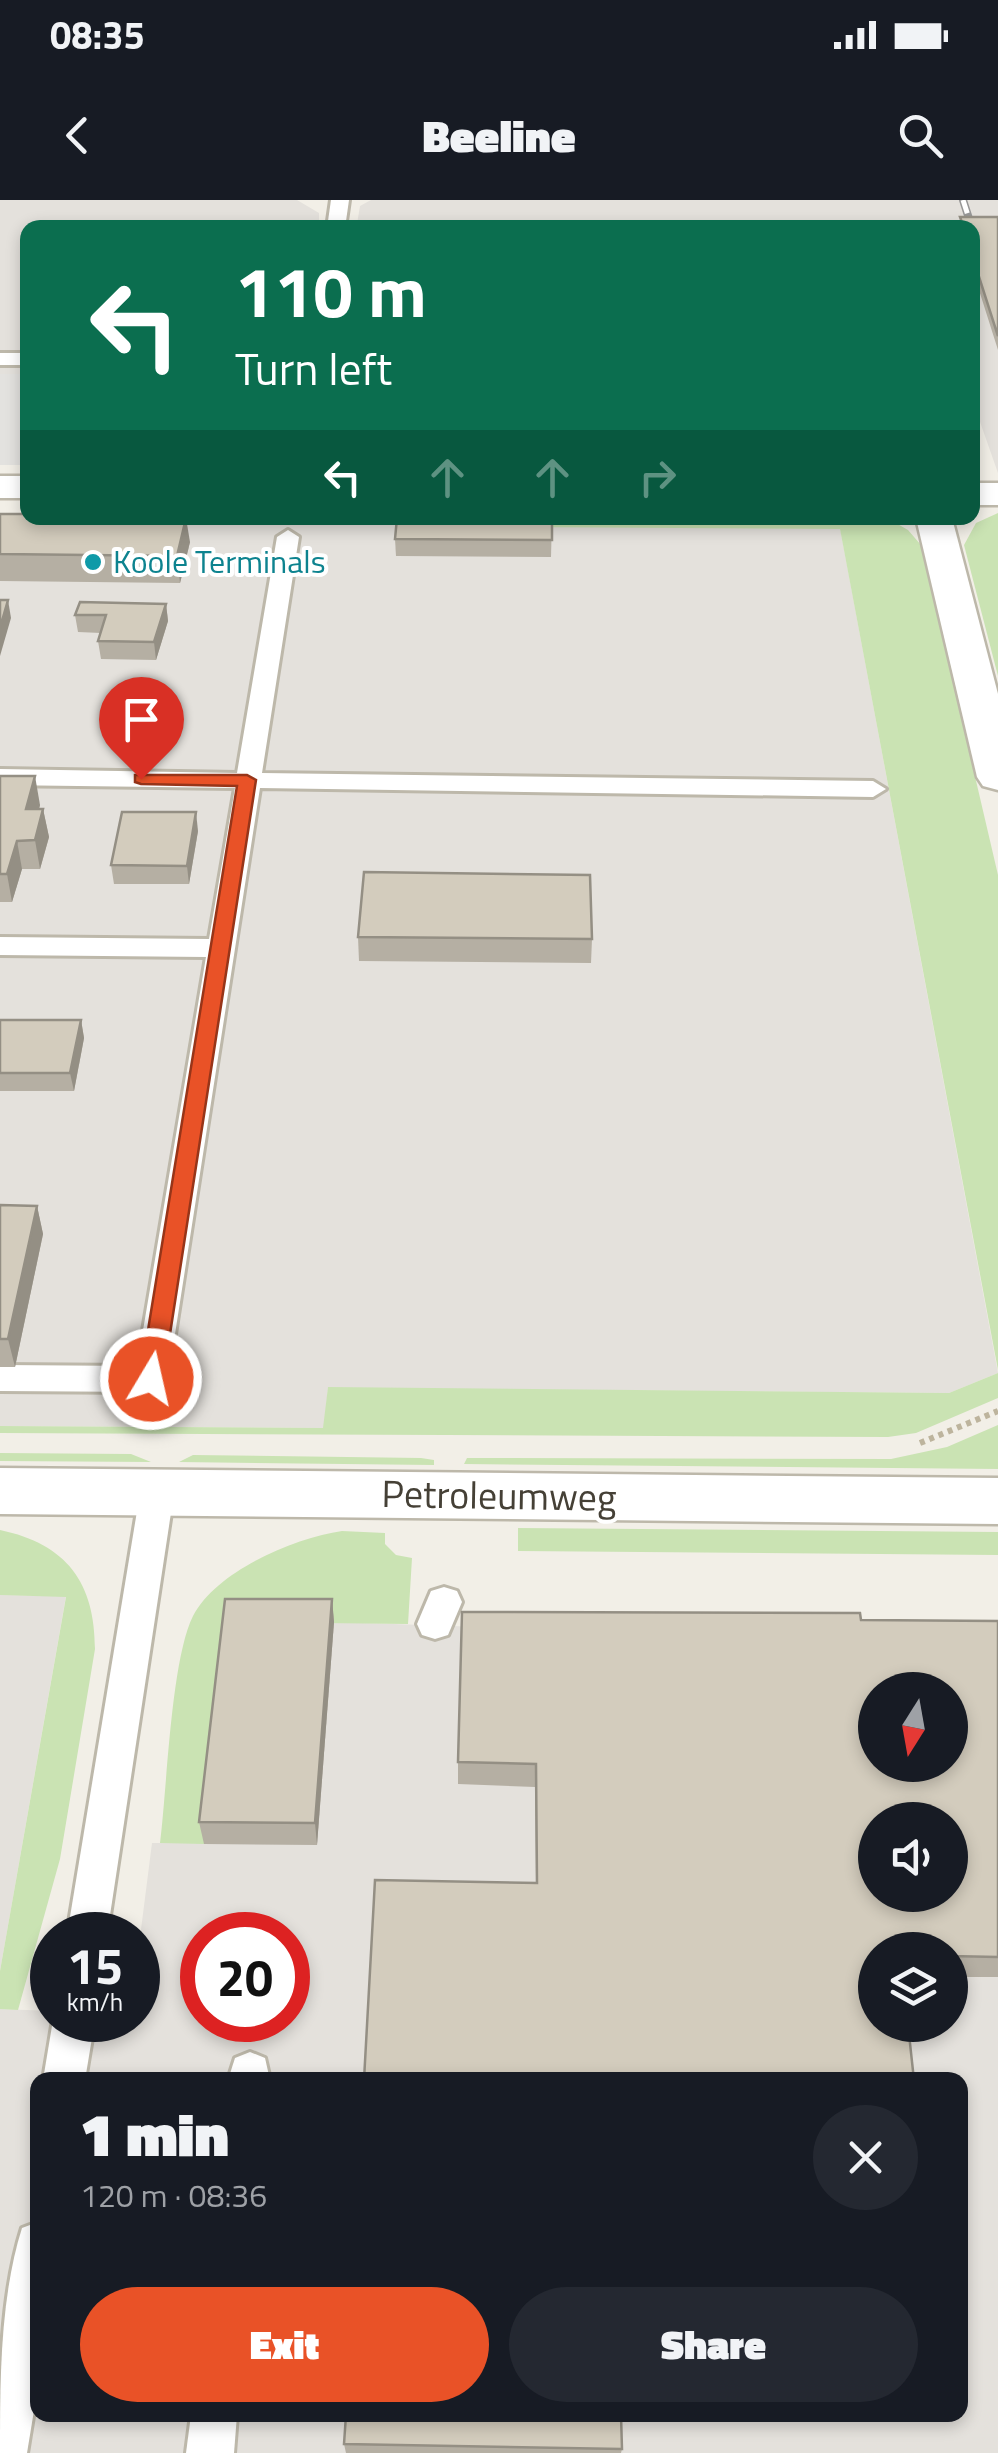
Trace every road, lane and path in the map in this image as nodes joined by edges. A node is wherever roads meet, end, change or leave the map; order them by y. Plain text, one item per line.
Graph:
1 (936, 525) edge
2 (288, 537) dead end
3 (0, 776) edge
4 (998, 777) edge
5 (247, 780) junction
6 (873, 789) dead end
7 (0, 946) edge
8 (220, 948) junction
9 (0, 1378) edge
10 (0, 1492) edge
11 (157, 1493) junction
12 (998, 1501) edge
13 (91, 1912) edge
14 (70, 2042) edge
15 (65, 2072) edge
16 (30, 2266) edge
17 (13, 2314) edge
18 (27, 2373) edge
19 (213, 2422) edge
20 (3, 2453) edge
21 (210, 2453) edge

1 - 4 street
2 - 5 lane
3 - 5 lane
5 - 6 lane
5 - 8 lane
7 - 8 lane
8 - 9 lane
10 - 11 street, Petroleumweg
11 - 12 street, Petroleumweg
11 - 13 lane
14 - 15 lane
16 - 17 lane
17 - 18 lane
18 - 20 lane
19 - 21 lane

